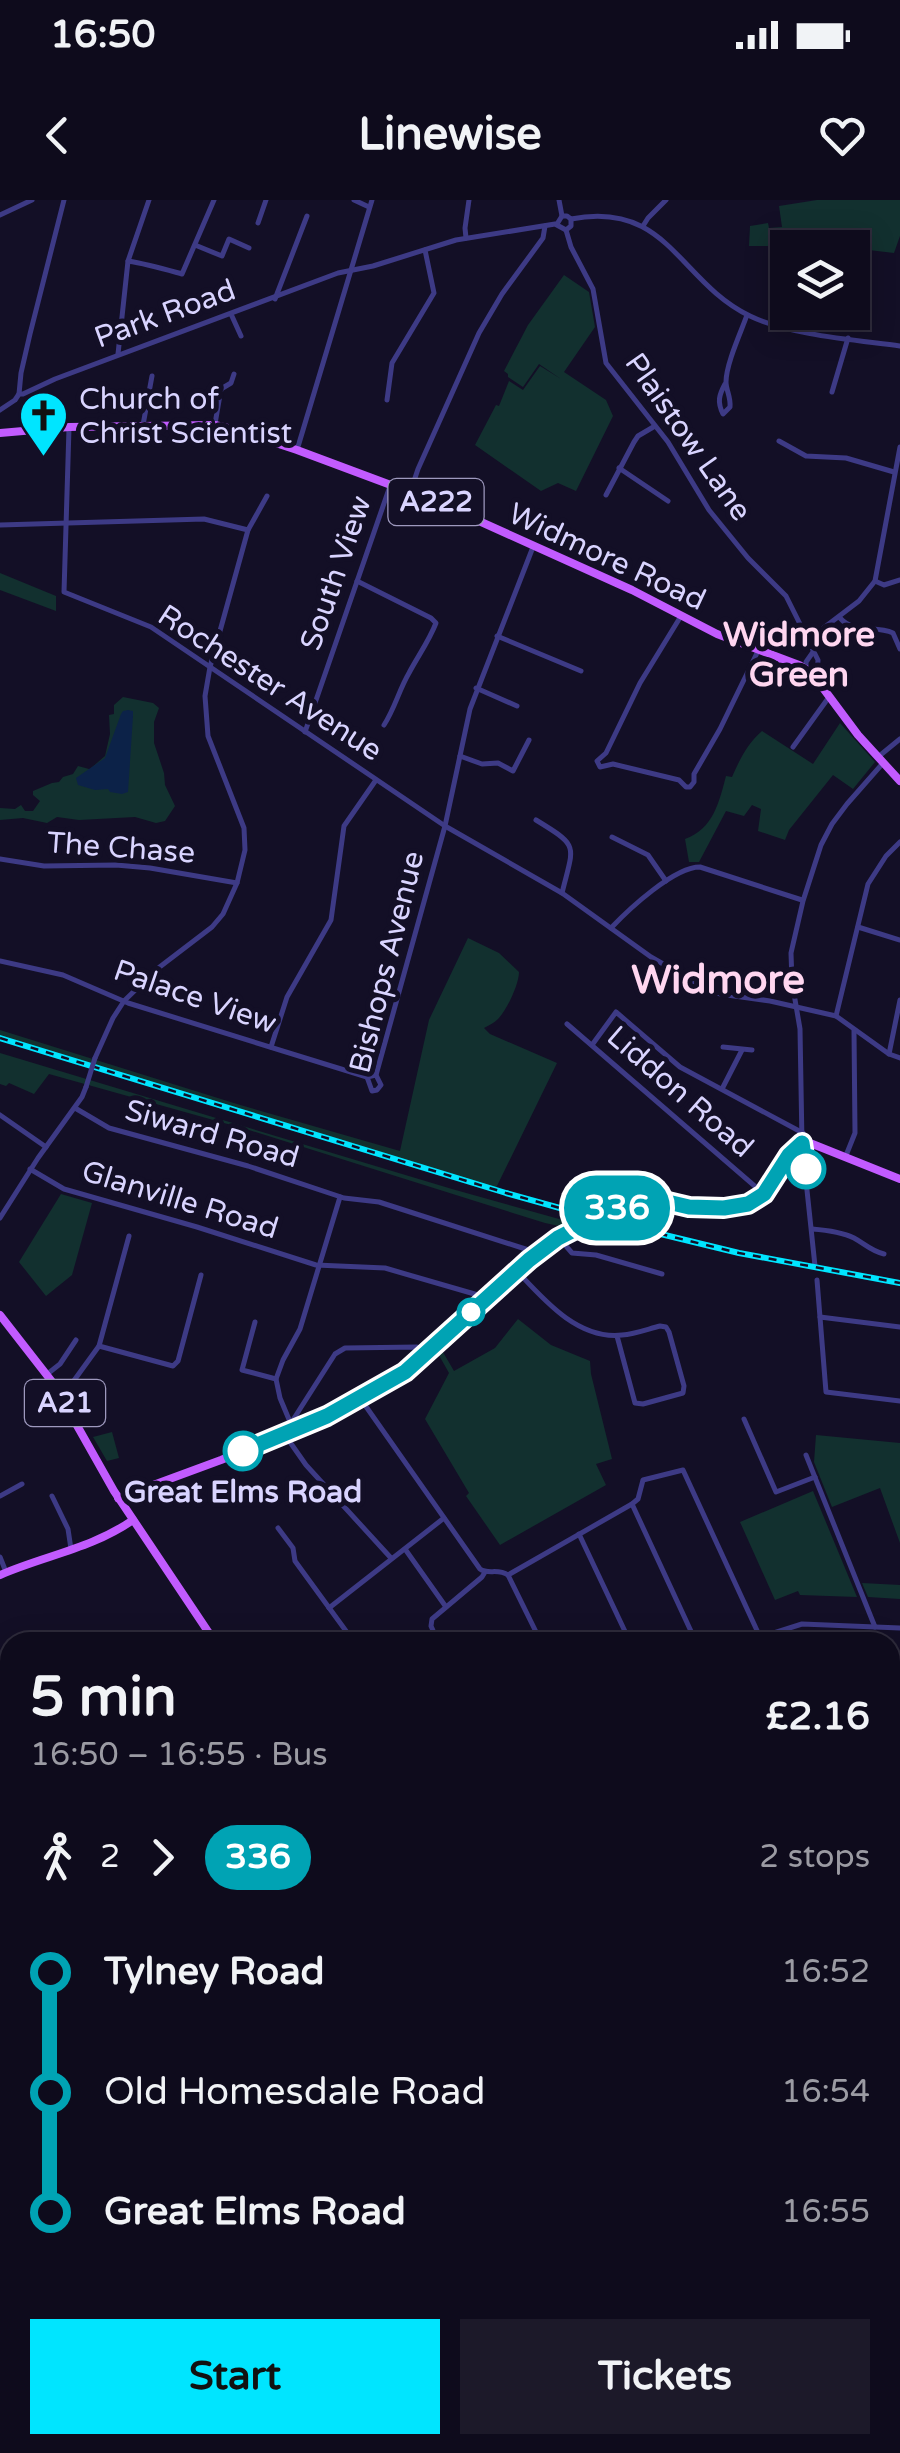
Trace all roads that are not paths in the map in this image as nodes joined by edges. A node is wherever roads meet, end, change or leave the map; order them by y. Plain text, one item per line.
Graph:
1 (32, 200) edge
2 (64, 200) edge
3 (149, 200) edge
4 (214, 200) edge
5 (266, 200) edge
6 (354, 200) edge
7 (468, 200) edge
8 (558, 200) edge
9 (666, 200) edge
10 (371, 204) edge
11 (0, 215) edge
12 (307, 216) dead end
13 (562, 216) junction
14 (571, 220) junction
15 (258, 223) dead end
16 (558, 224) junction
17 (545, 225) junction
18 (643, 226) junction
19 (566, 230) junction
20 (466, 238) junction
21 (195, 245) junction
22 (248, 248) dead end
23 (425, 249) junction
24 (128, 261) junction
25 (351, 270) junction
26 (275, 298) junction
27 (232, 314) junction
28 (747, 315) junction
29 (241, 336) dead end
30 (848, 338) junction
31 (900, 346) edge
32 (118, 354) junction
33 (234, 374) dead end
34 (152, 376) dead end
35 (726, 384) junction
36 (832, 392) dead end
37 (19, 394) junction
38 (387, 400) dead end
39 (0, 410) edge
40 (144, 425) junction
41 (656, 425) junction
42 (214, 426) junction
43 (69, 428) junction
44 (2, 431) edge
45 (779, 441) dead end
46 (900, 447) edge
47 (297, 450) junction
48 (620, 468) junction
49 (894, 472) junction
50 (390, 486) junction
51 (410, 493) junction
52 (266, 496) dead end
53 (606, 496) dead end
54 (890, 496) junction
55 (900, 497) edge
56 (668, 501) dead end
57 (66, 523) junction
58 (0, 525) edge
59 (248, 530) junction
60 (533, 547) junction
61 (900, 580) edge
62 (357, 581) junction
63 (875, 581) junction
64 (681, 616) junction
65 (840, 618) junction
66 (496, 636) junction
67 (810, 639) junction
68 (900, 649) edge
69 (758, 651) junction
70 (814, 654) junction
71 (210, 667) junction
72 (581, 671) dead end
73 (804, 672) junction
74 (818, 680) junction
75 (476, 688) junction
76 (514, 694) dead end
77 (830, 696) junction
78 (384, 725) dead end
79 (305, 732) junction
80 (900, 739) edge
81 (529, 740) dead end
82 (794, 747) dead end
83 (460, 756) junction
84 (881, 760) junction
85 (377, 780) junction
86 (900, 781) edge
87 (536, 820) dead end
88 (445, 826) junction
89 (612, 837) dead end
90 (900, 842) edge
91 (0, 858) edge
92 (666, 882) junction
93 (238, 883) junction
94 (562, 893) junction
95 (802, 901) junction
96 (858, 927) junction
97 (611, 928) junction
98 (900, 940) edge
99 (0, 960) edge
100 (900, 1000) edge
101 (124, 1001) junction
102 (794, 1006) junction
103 (836, 1016) junction
104 (567, 1024) dead end
105 (854, 1030) junction
106 (592, 1046) junction
107 (272, 1047) junction
108 (722, 1048) dead end
109 (742, 1050) junction
110 (752, 1050) dead end
111 (888, 1054) junction
112 (900, 1058) edge
113 (376, 1075) junction
114 (367, 1078) junction
115 (722, 1090) junction
116 (75, 1108) junction
117 (0, 1115) edge
118 (802, 1138) junction
119 (46, 1148) junction
120 (845, 1158) junction
121 (30, 1169) junction
122 (900, 1180) edge
123 (764, 1194) junction
124 (340, 1196) junction
125 (0, 1218) edge
126 (812, 1229) junction
127 (130, 1236) dead end
128 (558, 1238) junction
129 (538, 1252) junction
130 (884, 1254) dead end
131 (320, 1265) junction
132 (815, 1266) dead end
133 (517, 1271) junction
134 (662, 1274) dead end
135 (202, 1275) dead end
136 (816, 1280) dead end
137 (486, 1300) junction
138 (0, 1315) edge
139 (820, 1317) junction
140 (255, 1322) dead end
141 (900, 1327) edge
142 (617, 1336) junction
143 (76, 1340) dead end
144 (100, 1346) junction
145 (428, 1352) junction
146 (46, 1375) junction
147 (276, 1379) junction
148 (62, 1397) junction
149 (360, 1398) junction
150 (900, 1401) edge
151 (744, 1419) dead end
152 (290, 1429) junction
153 (806, 1455) dead end
154 (815, 1476) junction
155 (22, 1484) dead end
156 (0, 1496) edge
157 (52, 1496) dead end
158 (118, 1498) junction
159 (632, 1504) junction
160 (444, 1518) junction
161 (133, 1520) junction
162 (278, 1528) dead end
163 (580, 1534) junction
164 (405, 1549) junction
165 (71, 1550) junction
166 (0, 1557) edge
167 (390, 1558) junction
168 (485, 1572) junction
169 (3, 1573) edge
170 (508, 1576) junction
171 (446, 1606) junction
172 (329, 1608) junction
173 (875, 1627) junction
174 (900, 1628) edge
175 (208, 1632) edge
176 (347, 1632) edge
177 (434, 1632) edge
178 (536, 1632) edge
179 (625, 1632) edge
180 (691, 1632) edge
181 (758, 1632) edge
182 (776, 1632) edge

1 - 11 street
2 - 37 street
3 - 24 street
4 - 21 street
5 - 15 street
6 - 10 street
7 - 20 street
8 - 13 street
9 - 18 street
10 - 25 street
12 - 26 street
13 - 14 street
13 - 16 street
14 - 18 street
14 - 19 street
16 - 17 street, Park Road
16 - 19 street
17 - 20 street, Park Road
17 - 51 street
18 - 28 street
19 - 41 street, Plaistow Lane
20 - 23 street, Park Road
21 - 22 street
21 - 24 street
23 - 25 street, Park Road
23 - 38 street
24 - 32 street
25 - 26 street, Park Road
25 - 47 street
26 - 27 street, Park Road
27 - 29 street
27 - 32 street, Park Road
28 - 30 street
28 - 35 street
30 - 31 street
30 - 36 street
32 - 37 street, Park Road
33 - 42 street
34 - 40 street
35 - 35 street
37 - 39 street, Park Road
40 - 42 main road, Widmore Road / A222
40 - 43 main road, Widmore Road / A222
41 - 48 street
41 - 67 street, Plaistow Lane
42 - 47 main road, Widmore Road / A222
43 - 44 main road, Widmore Road / A222
43 - 57 street
45 - 49 street
46 - 49 street
47 - 50 main road, Widmore Road / A222
48 - 53 street
48 - 56 street
49 - 54 street
50 - 51 main road, Widmore Road / A222
50 - 62 street, South View
51 - 60 main road, Widmore Road / A222
52 - 59 street
54 - 55 street
54 - 63 street
57 - 58 street
57 - 59 street
57 - 71 street, Rochester Avenue
59 - 71 street
60 - 64 main road, Widmore Road / A222
60 - 66 street, Bishops Avenue
61 - 63 street
62 - 78 street
62 - 79 street, South View
63 - 65 street
64 - 69 main road, Widmore Road / A222
64 - 69 street
65 - 67 street
65 - 68 street
66 - 72 street
66 - 75 street, Bishops Avenue
67 - 70 street, Plaistow Lane
69 - 73 main road, Widmore Road / A222
70 - 73 street
70 - 74 street, Plaistow Lane
71 - 79 street, Rochester Avenue
71 - 93 street
73 - 74 main road, Widmore Road / A222
74 - 77 main road, Widmore Road / A222
75 - 76 street
75 - 83 street, Bishops Avenue
77 - 82 street
77 - 84 main road, Widmore Road / A222
79 - 85 street, Rochester Avenue
80 - 84 street
81 - 83 street
83 - 88 street, Bishops Avenue
84 - 86 main road, Widmore Road / A222
84 - 95 street
85 - 88 street, Rochester Avenue
85 - 107 street
87 - 94 street
88 - 94 street, Rochester Avenue
88 - 113 street, Bishops Avenue
89 - 92 street
90 - 96 street
91 - 93 street, The Chase
92 - 95 street
92 - 97 street
93 - 101 street
94 - 97 street, Rochester Avenue
95 - 102 street
96 - 98 street
96 - 103 street
97 - 102 street, Rochester Avenue
99 - 101 street, Palace View
100 - 111 street
101 - 107 street, Palace View
101 - 116 street, bridge
102 - 103 street, Rochester Avenue
102 - 118 street
103 - 105 street
104 - 106 street, Liddon Road
105 - 111 street
105 - 120 street
106 - 115 street
106 - 123 street, Liddon Road
107 - 114 street, Palace View
108 - 109 street
109 - 110 street
109 - 115 street
111 - 112 street
113 - 114 street
113 - 114 street, Bishops Avenue
115 - 118 street
116 - 119 street
116 - 124 street, Siward Road
117 - 119 street
118 - 120 main road
118 - 123 main road
118 - 126 street
119 - 121 street
120 - 122 main road
121 - 125 street
121 - 131 street, Glanville Road
123 - 128 main road
124 - 129 street, Siward Road
124 - 131 street
126 - 130 street
126 - 132 street
127 - 144 street
128 - 129 main road
128 - 134 street
129 - 133 main road
131 - 137 street, Glanville Road
131 - 147 street
133 - 137 main road
133 - 142 street
135 - 144 street
136 - 139 street
137 - 145 main road
138 - 146 main road, A21
139 - 141 street
139 - 150 street
140 - 147 street
142 - 142 street
143 - 146 street
144 - 148 street
145 - 149 main road
145 - 152 street
146 - 148 main road, A21
147 - 152 street
148 - 158 main road, A21
149 - 152 main road
149 - 160 street
151 - 154 street
152 - 158 main road
152 - 167 street
153 - 154 street
154 - 173 street
155 - 156 street
157 - 165 street
158 - 161 main road, A21
159 - 163 street
159 - 180 street
159 - 181 street
160 - 164 street
160 - 168 street
161 - 165 main road
161 - 175 main road, A21
162 - 172 street
163 - 170 street
163 - 179 street
164 - 167 street
164 - 171 street
165 - 169 main road
166 - 169 street
167 - 172 street
168 - 170 street
168 - 171 street
170 - 178 street
171 - 177 street
172 - 176 street
173 - 174 street
173 - 182 street

